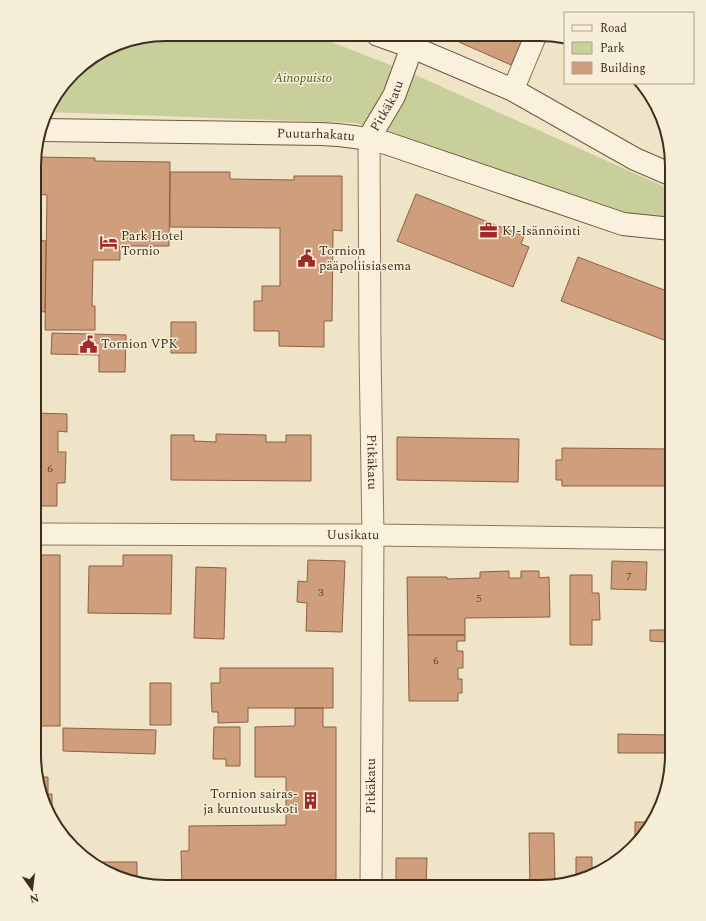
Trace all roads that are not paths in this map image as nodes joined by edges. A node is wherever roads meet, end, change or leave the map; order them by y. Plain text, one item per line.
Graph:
1 (397, 41) edge
2 (533, 41) edge
3 (412, 46) junction
4 (513, 90) junction
5 (47, 130) edge
6 (369, 138) junction
7 (665, 171) edge
8 (665, 228) edge
9 (41, 534) edge
10 (373, 535) junction
11 (665, 539) edge
12 (370, 880) edge

1 - 3 street
2 - 4 street
3 - 4 street
3 - 6 street, Pitkäkatu
4 - 7 street
5 - 6 street, Puutarhakatu
6 - 8 street, Puutarhakatu
6 - 10 street, Pitkäkatu
9 - 10 street, Uusikatu
10 - 11 street, Uusikatu
10 - 12 street, Pitkäkatu

